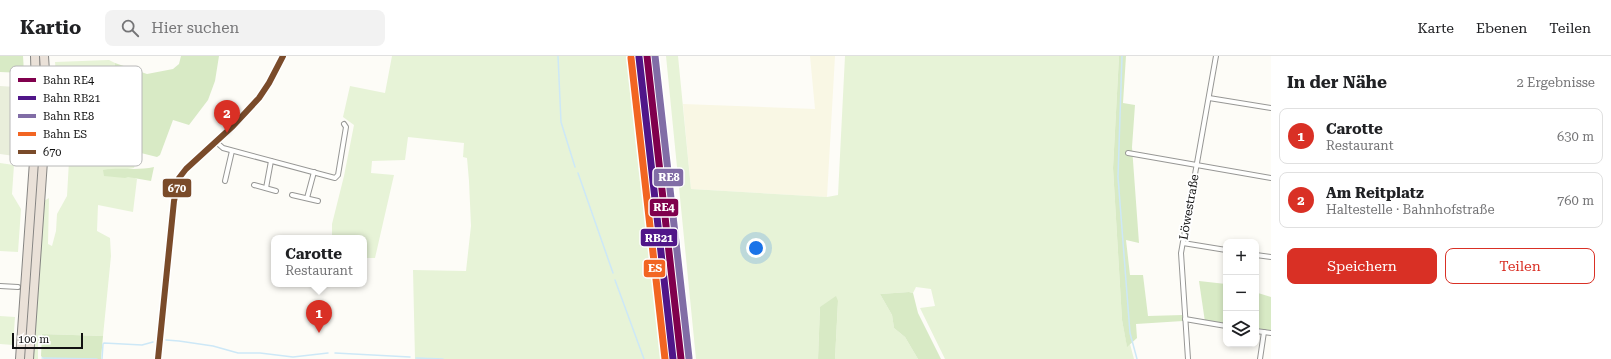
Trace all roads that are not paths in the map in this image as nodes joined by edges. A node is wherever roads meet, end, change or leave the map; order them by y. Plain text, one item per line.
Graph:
1 (35, 56) edge
2 (44, 56) edge
3 (283, 56) edge
4 (1216, 56) edge
5 (35, 66) edge
6 (45, 66) edge
7 (1209, 98) junction
8 (1271, 108) edge
9 (344, 124) dead end
10 (215, 141) junction
11 (232, 150) junction
12 (1128, 153) dead end
13 (271, 161) junction
14 (1196, 165) junction
15 (34, 166) edge
16 (43, 166) edge
17 (314, 172) junction
18 (1271, 178) edge
19 (225, 181) dead end
20 (254, 185) dead end
21 (266, 188) junction
22 (276, 191) dead end
23 (292, 195) dead end
24 (307, 198) junction
25 (318, 201) dead end
26 (1182, 243) junction
27 (1223, 250) edge
28 (1259, 256) edge
29 (1271, 258) edge
30 (0, 286) edge
31 (18, 287) dead end
32 (1185, 319) junction
33 (1223, 325) edge
34 (1259, 331) edge
35 (1264, 332) junction
36 (1271, 334) edge
37 (20, 359) edge
38 (29, 359) edge
39 (158, 359) edge
40 (1188, 359) edge
41 (1260, 359) edge

1 - 5 highway
2 - 6 highway
3 - 10 street
4 - 7 street, Löwestraße
7 - 8 street
7 - 14 street, Löwestraße
9 - 17 street
10 - 11 street
10 - 39 street
11 - 13 street
11 - 19 street
12 - 14 street
13 - 17 street
13 - 21 street
14 - 18 street
14 - 26 street, Löwestraße
15 - 37 highway
16 - 38 highway
17 - 24 street
20 - 21 street
21 - 22 street
23 - 24 street
24 - 25 street
26 - 27 street
26 - 32 street, Löwestraße
28 - 29 street
30 - 31 street
32 - 33 street
32 - 40 street, Löwestraße
34 - 35 street
35 - 36 street
35 - 41 street

